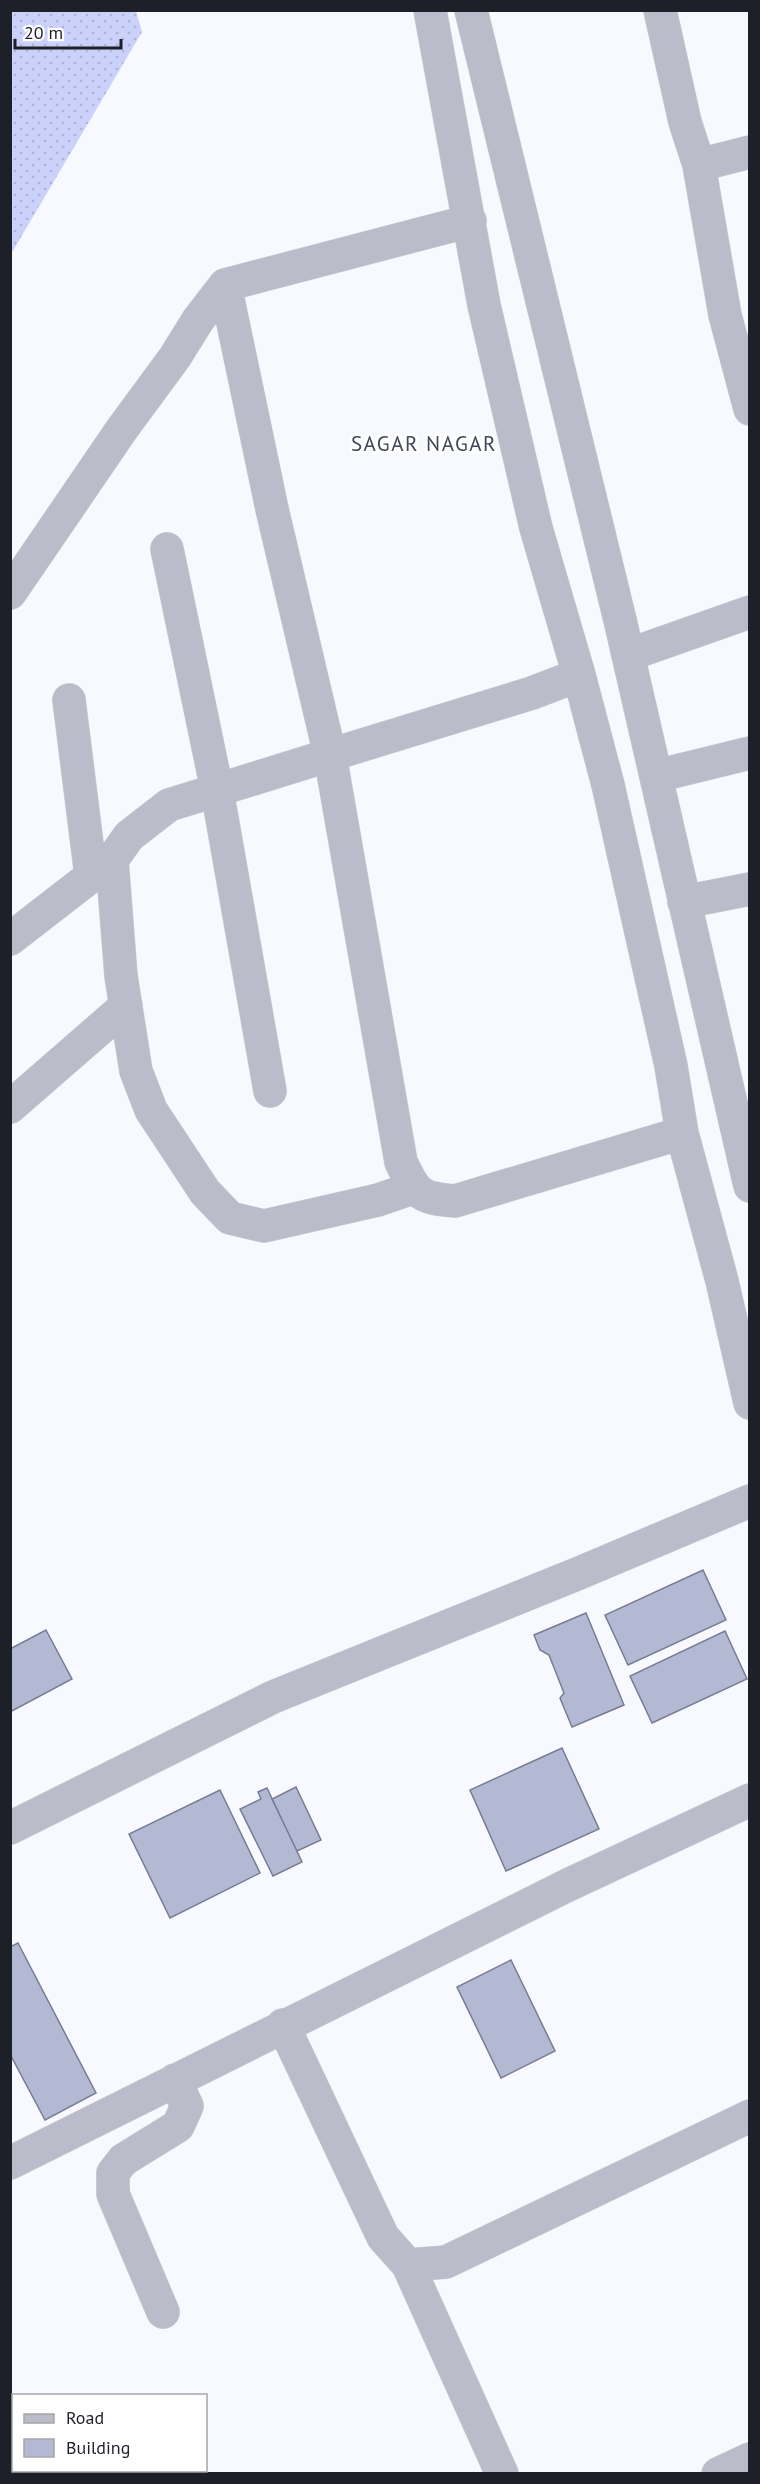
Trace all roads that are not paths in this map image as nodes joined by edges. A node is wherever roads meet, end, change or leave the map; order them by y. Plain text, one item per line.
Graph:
1 (430, 10) edge
2 (471, 10) edge
3 (660, 10) edge
4 (750, 152) edge
5 (699, 165) junction
6 (470, 221) junction
7 (225, 285) junction
8 (750, 409) edge
9 (167, 549) dead end
10 (10, 594) edge
11 (750, 612) edge
12 (628, 655) junction
13 (579, 675) junction
14 (69, 700) dead end
15 (750, 753) edge
16 (330, 755) junction
17 (656, 776) junction
18 (217, 790) junction
19 (101, 868) junction
20 (750, 889) edge
21 (684, 902) junction
22 (10, 939) edge
23 (126, 1006) junction
24 (270, 1091) dead end
25 (10, 1107) edge
26 (682, 1133) junction
27 (750, 1186) edge
28 (413, 1188) junction
29 (750, 1402) edge
30 (750, 1501) edge
31 (750, 1800) edge
32 (10, 1828) edge
33 (283, 2025) junction
34 (175, 2080) junction
35 (750, 2116) edge
36 (10, 2163) edge
37 (408, 2265) junction
38 (163, 2312) dead end
39 (750, 2459) edge
40 (502, 2474) edge
41 (718, 2474) edge

1 - 6 street
2 - 12 street
3 - 5 street
4 - 5 street
5 - 8 street
6 - 7 street
6 - 13 street
7 - 10 street
7 - 16 street
9 - 18 street
11 - 12 street
12 - 17 street
13 - 16 street
13 - 26 street
14 - 19 street
15 - 17 street
16 - 18 street
16 - 28 street
17 - 21 street
18 - 19 street
18 - 24 street
19 - 22 street
19 - 23 street
20 - 21 street
21 - 27 street
23 - 25 street
23 - 28 street
26 - 28 street
26 - 29 street
30 - 32 street
31 - 33 street
33 - 34 street
33 - 37 street
34 - 36 street
34 - 38 street
35 - 37 street
37 - 40 street
39 - 41 street

